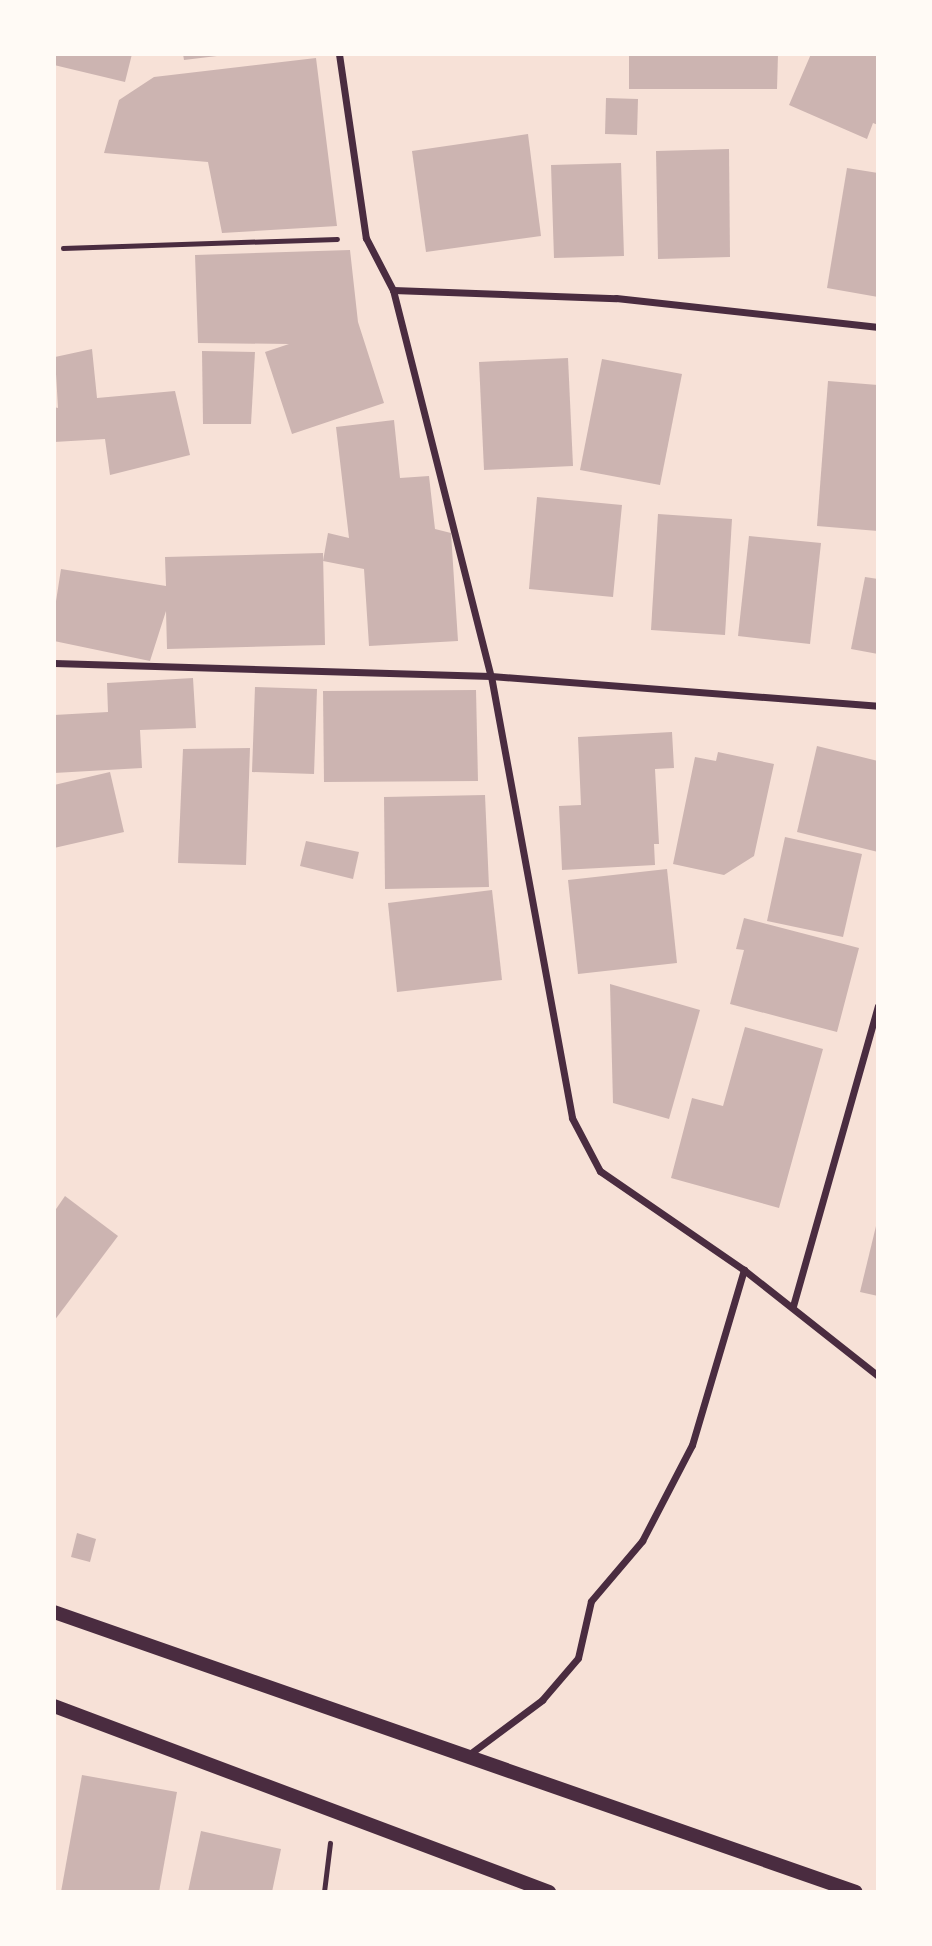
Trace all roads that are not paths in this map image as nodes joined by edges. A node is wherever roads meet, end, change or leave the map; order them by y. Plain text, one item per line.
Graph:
1 (339, 54) edge
2 (393, 290) junction
3 (878, 327) edge
4 (54, 663) edge
5 (491, 676) junction
6 (878, 706) edge
7 (878, 1006) edge
8 (744, 1270) junction
9 (793, 1306) junction
10 (878, 1376) edge
11 (54, 1612) edge
12 (54, 1706) edge
13 (467, 1756) junction
14 (548, 1892) edge
15 (856, 1892) edge

1 - 2 street
2 - 3 street
2 - 5 street
4 - 5 street
5 - 6 street
5 - 8 street
7 - 9 street
8 - 9 street
8 - 13 street
9 - 10 street
11 - 13 main road
12 - 14 main road
13 - 15 main road

